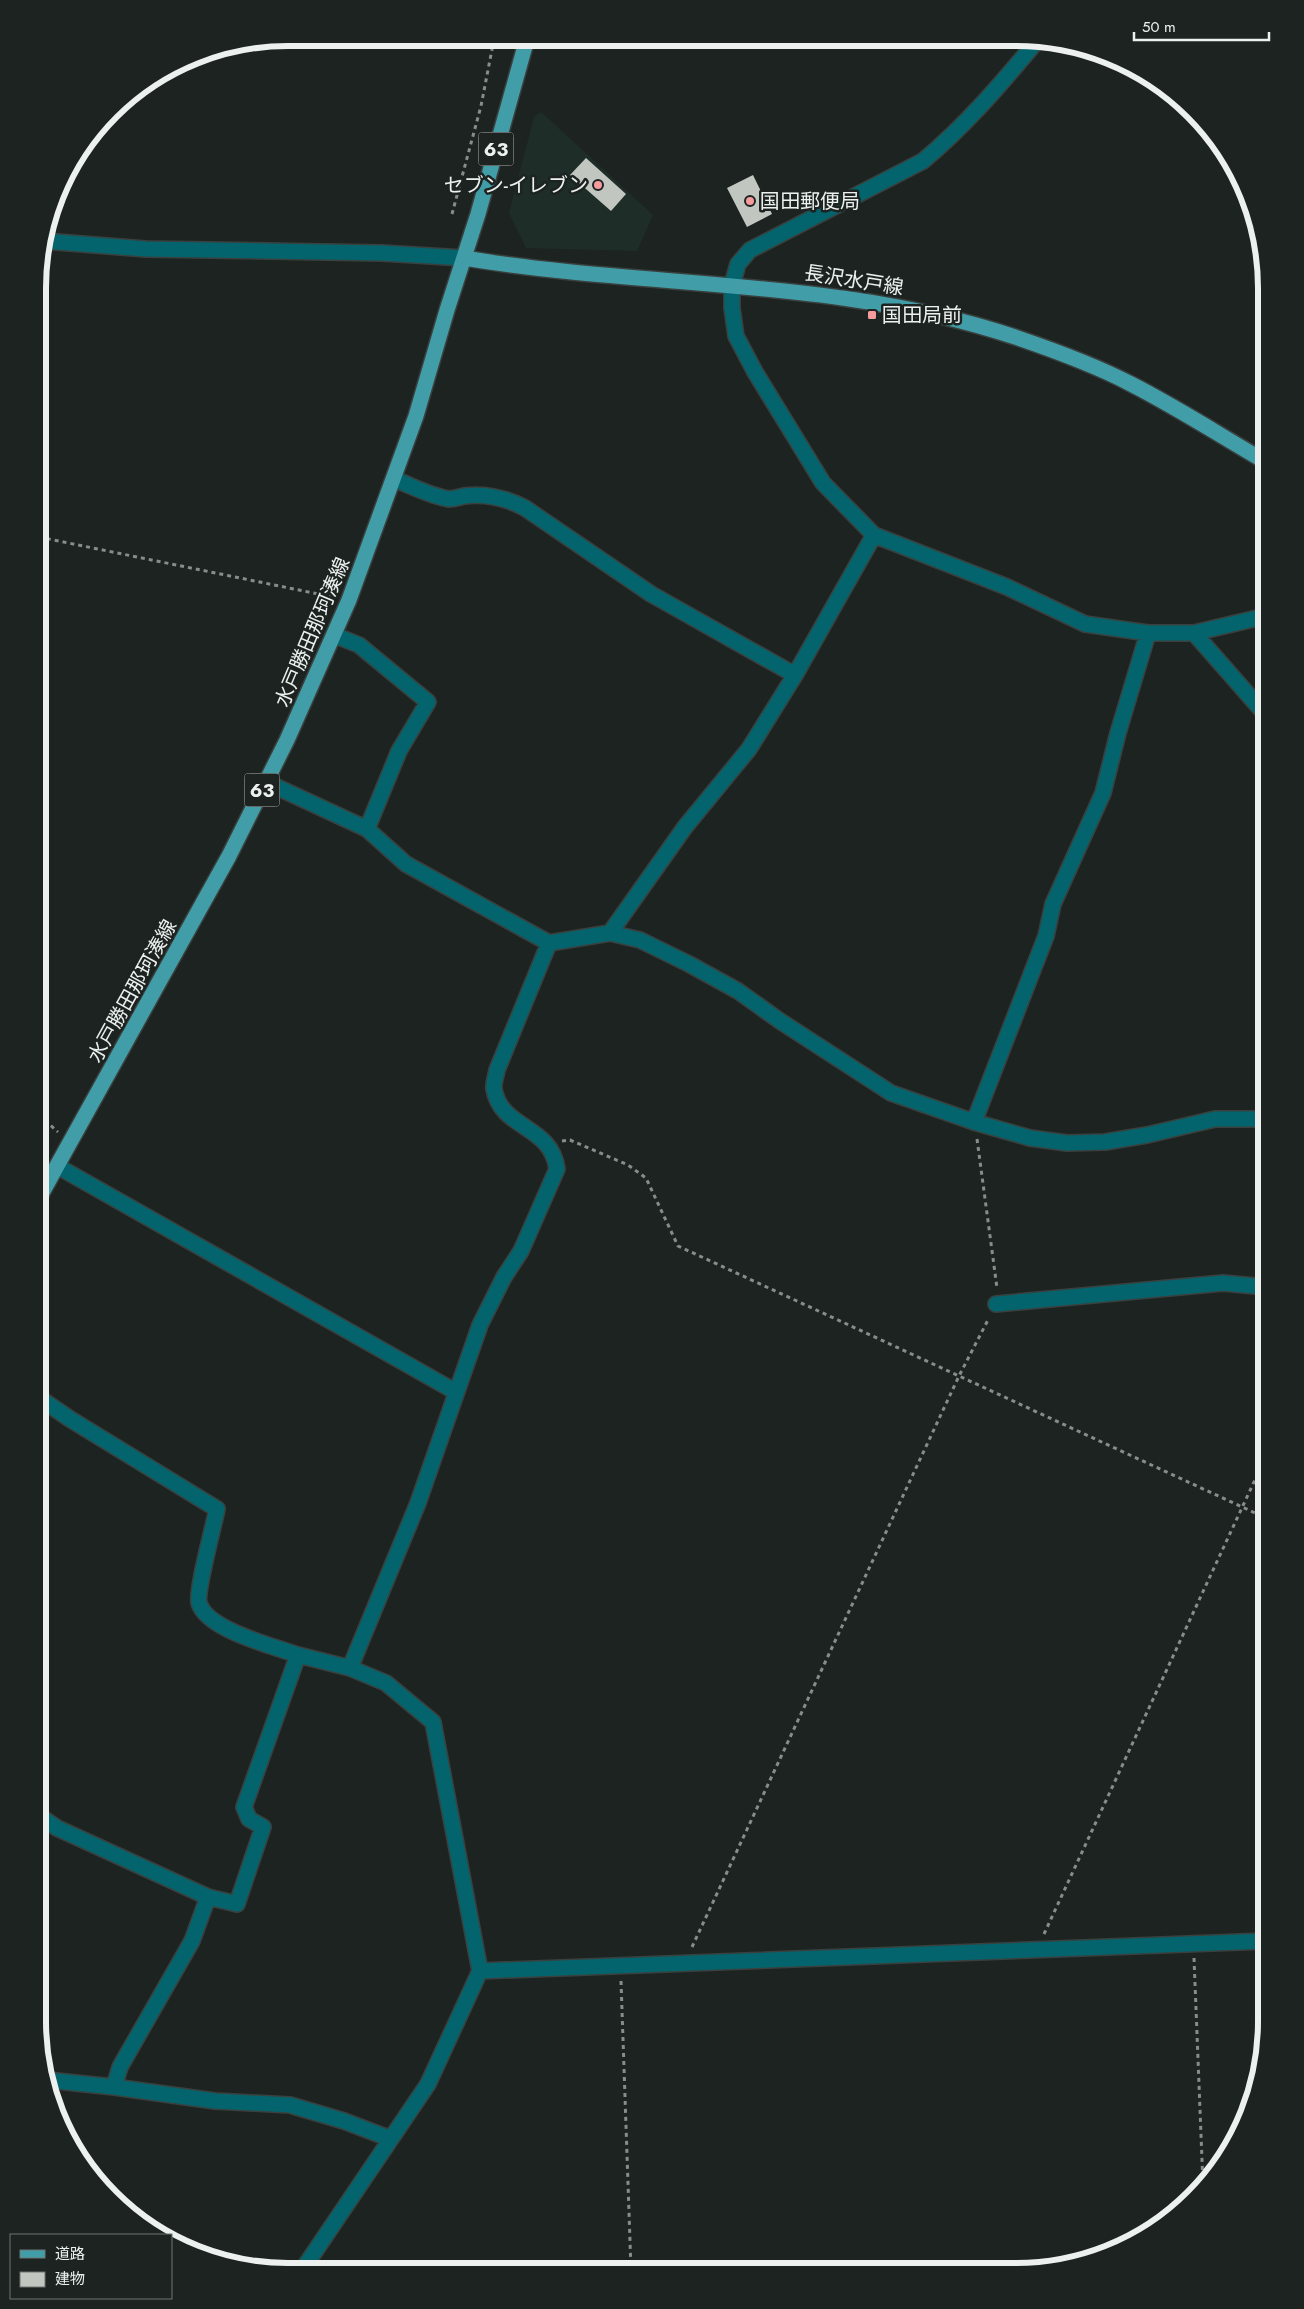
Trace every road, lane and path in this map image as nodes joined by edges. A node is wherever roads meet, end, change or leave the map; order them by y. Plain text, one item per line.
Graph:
1 (493, 46) edge
2 (525, 46) edge
3 (1032, 47) edge
4 (452, 214) dead end
5 (51, 242) edge
6 (464, 258) junction
7 (732, 285) junction
8 (1258, 457) edge
9 (394, 479) junction
10 (874, 535) junction
11 (46, 538) edge
12 (349, 600) junction
13 (1258, 618) edge
14 (1194, 632) junction
15 (1148, 633) junction
16 (334, 635) junction
17 (795, 675) junction
18 (1258, 706) edge
19 (266, 782) junction
20 (367, 829) junction
21 (610, 933) junction
22 (549, 943) junction
23 (1258, 1119) edge
24 (46, 1121) edge
25 (974, 1122) junction
26 (70, 1142) junction
27 (547, 1142) junction
28 (57, 1166) junction
29 (46, 1186) edge
30 (1258, 1287) edge
31 (996, 1304) junction
32 (959, 1376) junction
33 (456, 1392) junction
34 (46, 1402) edge
35 (1258, 1473) edge
36 (1242, 1507) junction
37 (1258, 1514) edge
38 (298, 1655) junction
39 (350, 1668) junction
40 (46, 1820) edge
41 (208, 1897) junction
42 (1258, 1941) edge
43 (1194, 1943) junction
44 (1037, 1949) junction
45 (689, 1963) junction
46 (620, 1966) junction
47 (480, 1971) junction
48 (54, 2081) edge
49 (114, 2087) junction
50 (391, 2138) junction
51 (1203, 2174) edge
52 (307, 2263) edge
53 (632, 2263) edge

1 - 4 path
2 - 6 main road, 水戸勝田那珂湊線 / 63
3 - 7 street
5 - 6 street
6 - 7 main road, 長沢水戸線
6 - 9 main road, 水戸勝田那珂湊線 / 63
7 - 8 main road, 長沢水戸線
7 - 10 street
9 - 12 main road, 水戸勝田那珂湊線 / 63
9 - 17 street
10 - 15 street
10 - 17 street
11 - 12 path
12 - 16 main road, 水戸勝田那珂湊線 / 63
13 - 14 street
14 - 15 street
14 - 18 street
15 - 25 street
16 - 19 main road, 水戸勝田那珂湊線 / 63
16 - 20 street
17 - 21 street
19 - 20 street
19 - 26 main road, 水戸勝田那珂湊線 / 63
20 - 22 street
21 - 22 street
21 - 25 street
22 - 27 street
23 - 25 street
24 - 26 path
25 - 31 path
26 - 28 main road, 水戸勝田那珂湊線 / 63
27 - 32 path
27 - 33 street
28 - 29 main road, 水戸勝田那珂湊線 / 63
28 - 33 street
30 - 31 street
31 - 32 path
32 - 36 path
32 - 45 path
33 - 39 street
34 - 38 street
35 - 36 path
36 - 37 path
36 - 44 path
38 - 39 street
38 - 41 street
39 - 47 street
40 - 41 street
41 - 49 street
42 - 43 street
43 - 44 street
43 - 51 path
44 - 45 street
45 - 46 street
46 - 47 street
46 - 53 path
47 - 50 street
48 - 49 street
49 - 50 street
50 - 52 street

